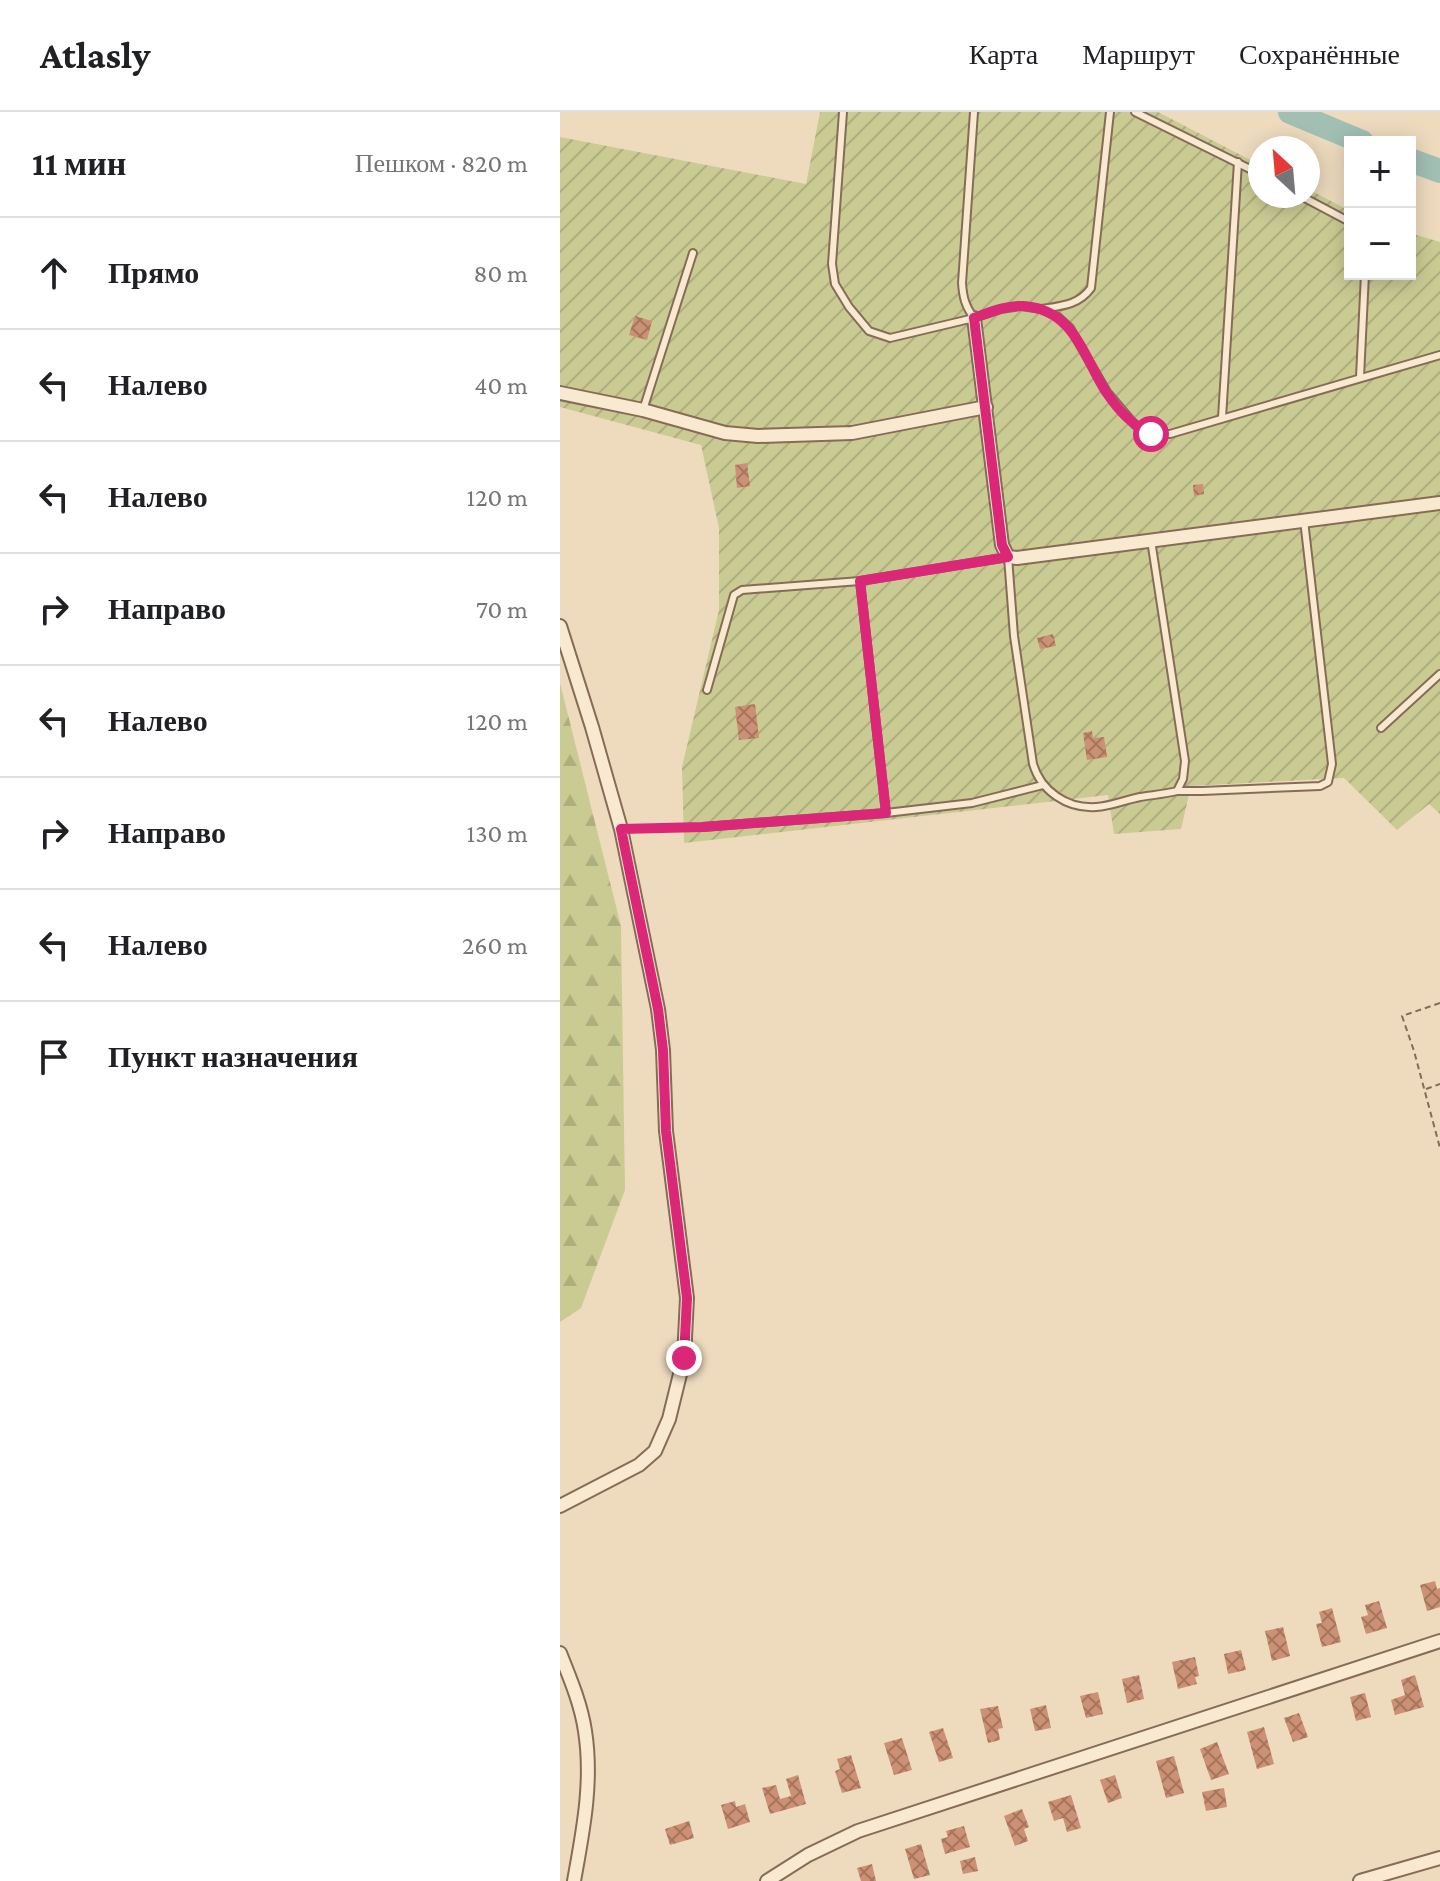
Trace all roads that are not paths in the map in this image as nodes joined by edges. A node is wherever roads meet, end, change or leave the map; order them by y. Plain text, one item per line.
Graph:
1 (843, 112) edge
2 (974, 112) edge
3 (1110, 112) edge
4 (1135, 112) edge
5 (1238, 162) junction
6 (1248, 167) edge
7 (1320, 206) edge
8 (1344, 219) edge
9 (693, 253) dead end
10 (1365, 280) edge
11 (1041, 309) junction
12 (974, 318) junction
13 (1440, 355) edge
14 (1360, 377) junction
15 (560, 393) edge
16 (986, 407) junction
17 (643, 410) junction
18 (1222, 418) junction
19 (1440, 503) edge
20 (1304, 520) junction
21 (1151, 540) junction
22 (1008, 557) junction
23 (860, 581) junction
24 (560, 626) edge
25 (1440, 674) edge
26 (707, 690) dead end
27 (1381, 728) dead end
28 (1043, 785) junction
29 (1177, 791) junction
30 (886, 813) junction
31 (703, 827) road end
32 (560, 1506) edge
33 (1440, 1641) edge
34 (560, 1653) edge
35 (1440, 1858) edge
36 (574, 1881) edge
37 (767, 1881) edge
38 (1360, 1881) edge

1 - 12 lane
2 - 12 lane
3 - 11 lane
4 - 5 lane
5 - 6 lane
5 - 18 lane
7 - 8 lane
9 - 17 lane
10 - 14 lane
11 - 12 lane
11 - 18 lane
12 - 16 street
13 - 14 lane
14 - 18 lane
15 - 17 street
16 - 17 street
16 - 22 street
19 - 20 street
20 - 21 street
20 - 29 lane
21 - 22 street
21 - 29 lane
22 - 23 lane
22 - 28 lane
23 - 26 lane
23 - 30 lane
24 - 32 street
25 - 27 lane
28 - 29 lane
28 - 30 lane
30 - 31 lane
33 - 37 street
34 - 36 street
35 - 38 street

